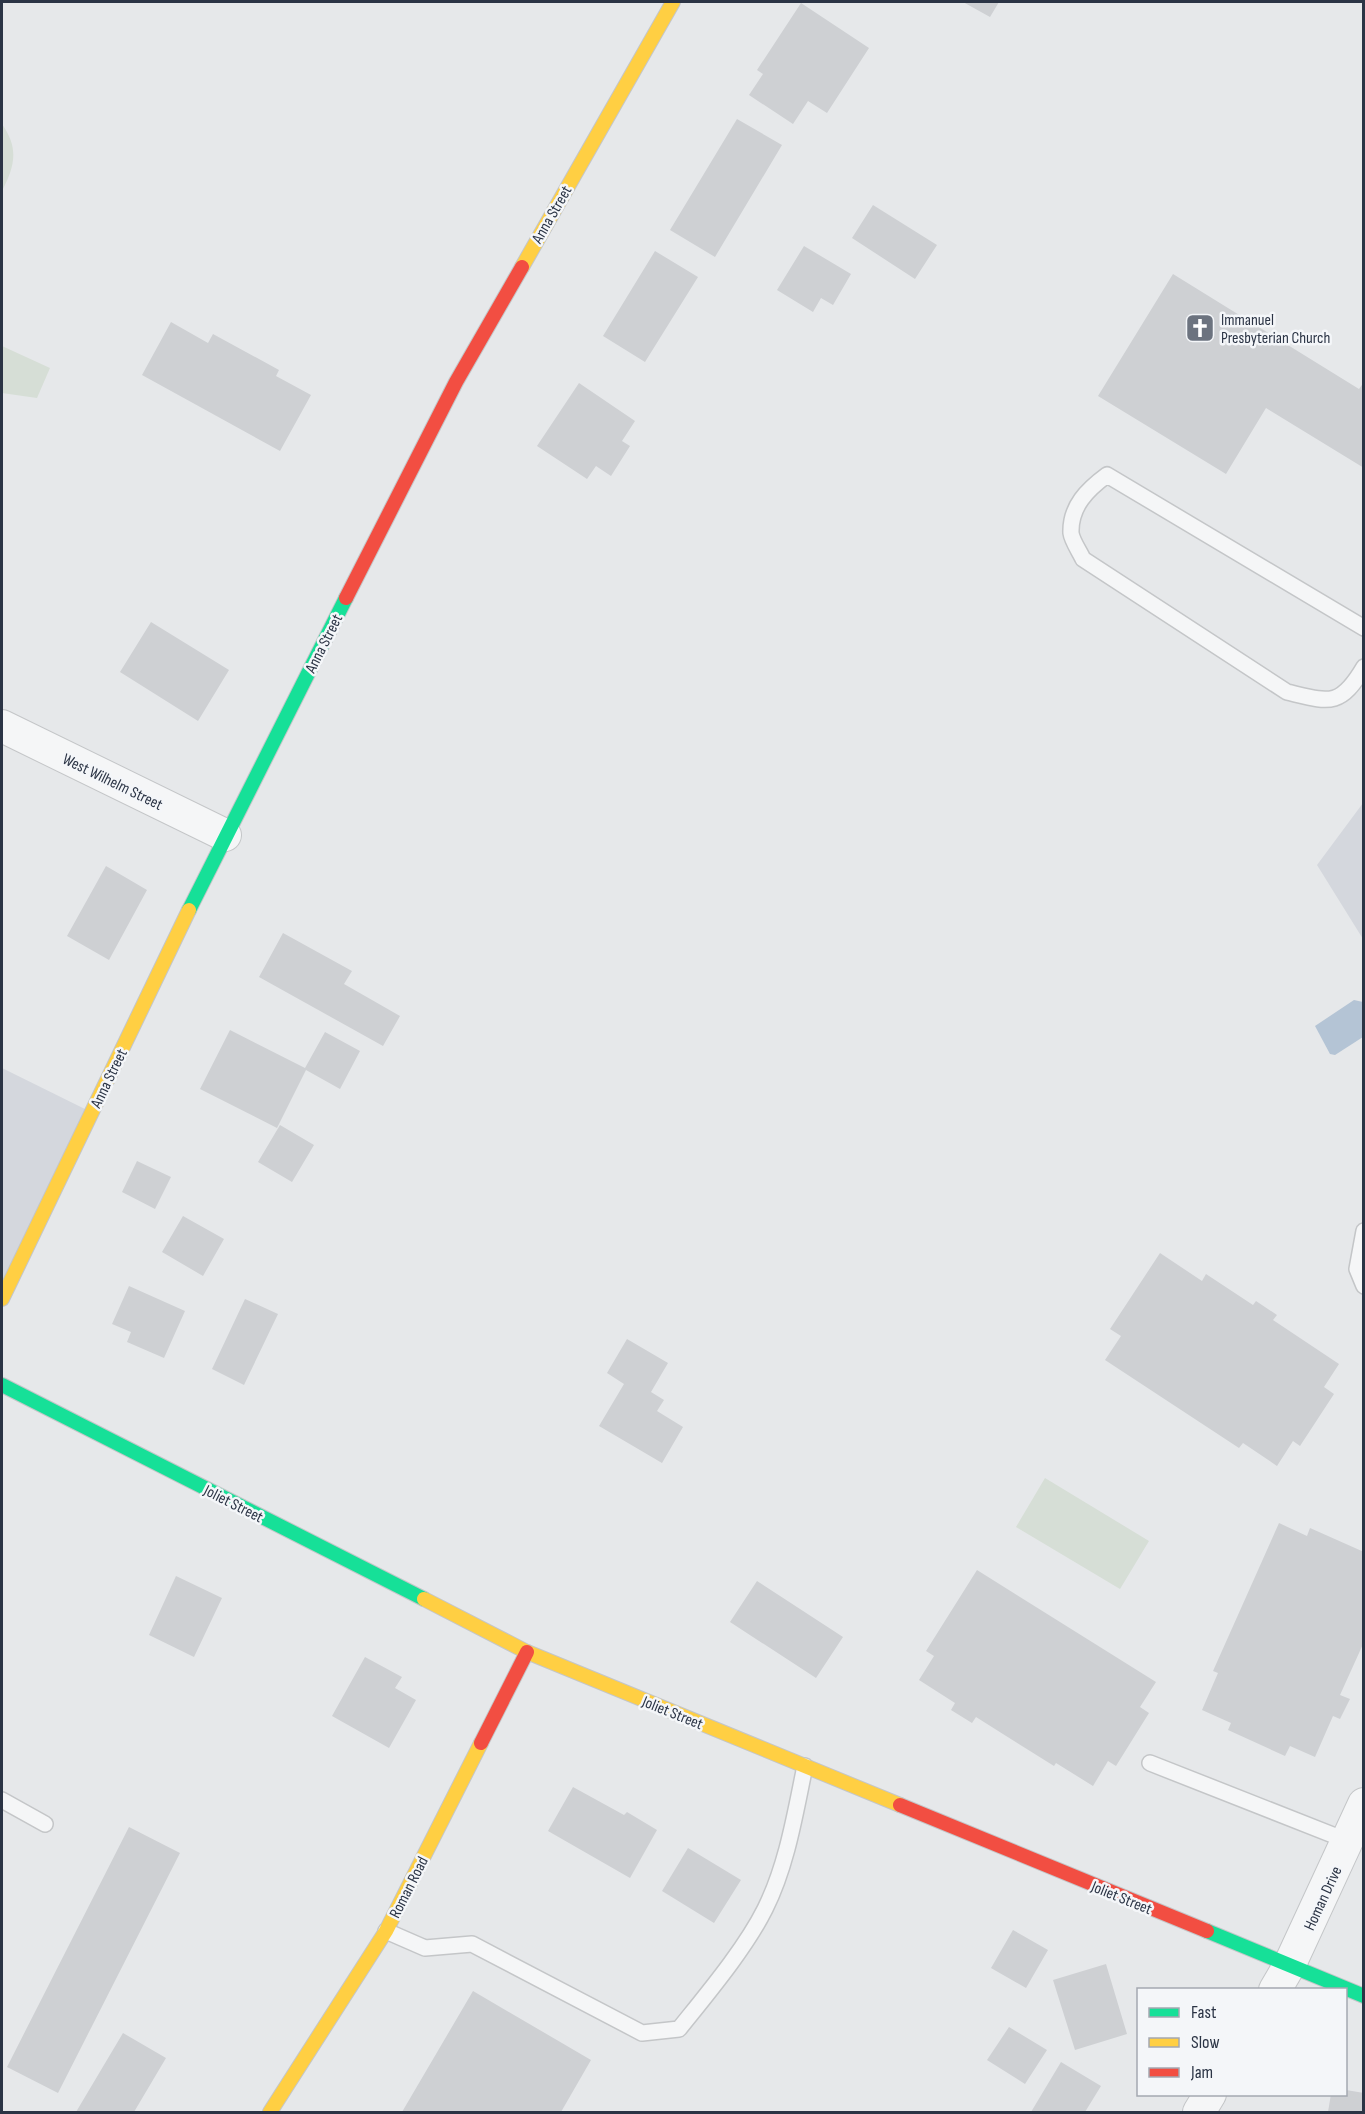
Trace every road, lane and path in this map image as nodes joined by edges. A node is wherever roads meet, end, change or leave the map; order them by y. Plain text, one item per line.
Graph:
1 (673, 2) edge
2 (1364, 628) edge
3 (1364, 667) edge
4 (2, 726) edge
5 (225, 835) junction
6 (1364, 1231) edge
7 (1364, 1286) edge
8 (2, 1299) edge
9 (2, 1385) edge
10 (527, 1652) junction
11 (1150, 1762) dead end
12 (805, 1766) junction
13 (2, 1800) edge
14 (1364, 1804) edge
15 (45, 1824) dead end
16 (1348, 1841) junction
17 (386, 1930) junction
18 (1282, 1978) edge
19 (1328, 1988) edge
20 (1347, 1992) edge
21 (1364, 1996) edge
22 (1209, 2096) edge
23 (270, 2112) edge
24 (1199, 2112) edge

1 - 5 street, Anna Street
2 - 3 lane
4 - 5 street, West Wilhelm Street
5 - 8 street, Anna Street
6 - 7 lane
9 - 10 street, Joliet Street
10 - 12 street, Joliet Street
10 - 17 street, Roman Road
11 - 16 lane
12 - 17 lane
12 - 18 street, Joliet Street
13 - 15 lane
14 - 16 street, Homan Drive
16 - 18 street, Homan Drive
17 - 23 street, Roman Road
18 - 19 street, Joliet Street
20 - 21 street, Joliet Street
22 - 24 street

